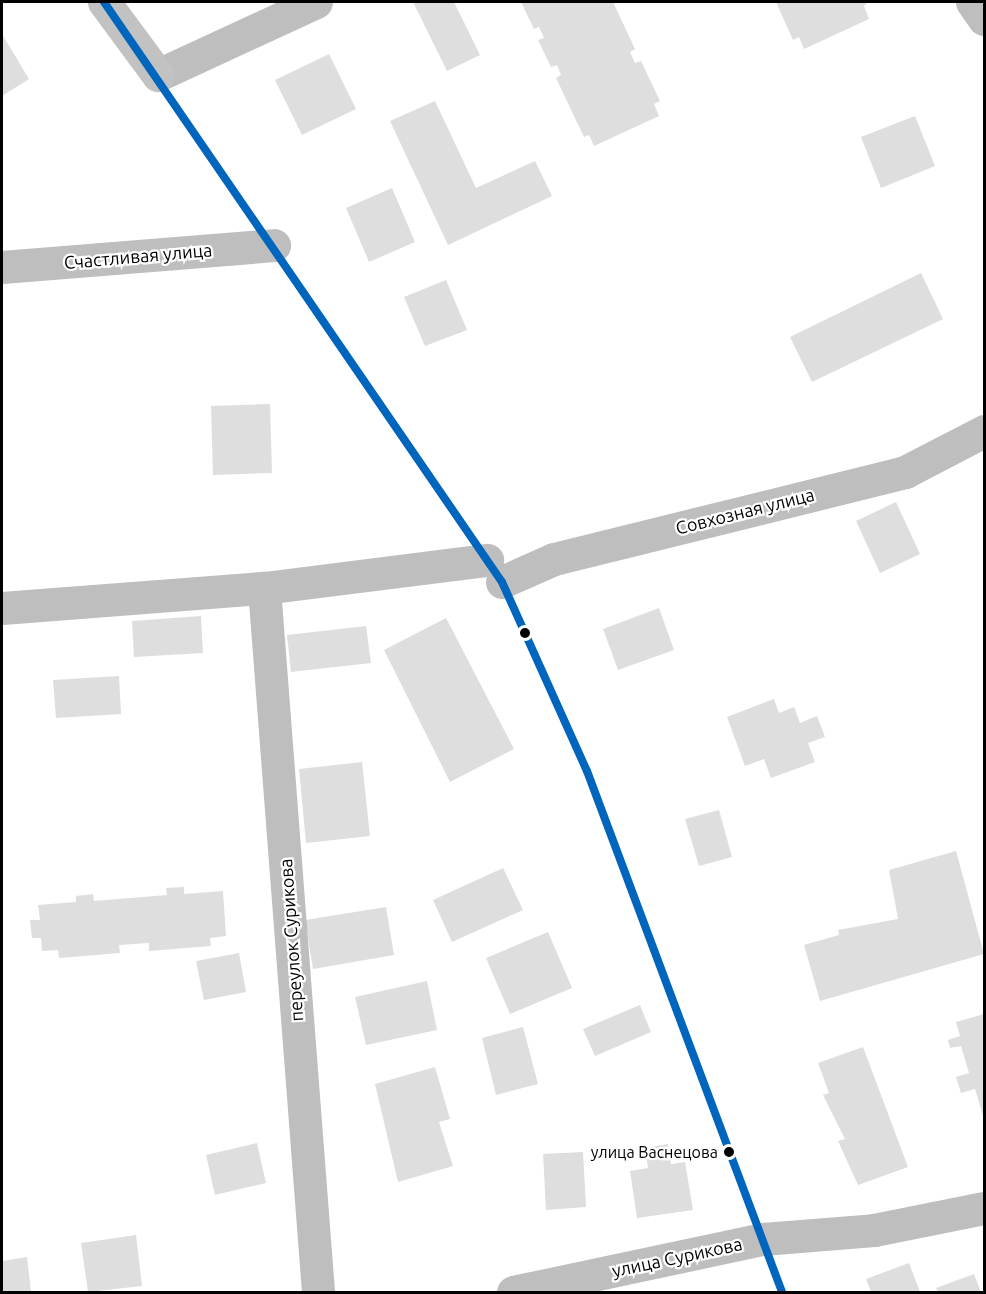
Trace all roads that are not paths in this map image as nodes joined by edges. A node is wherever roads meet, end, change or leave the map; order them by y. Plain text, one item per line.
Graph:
1 (104, 2) edge
2 (315, 2) edge
3 (972, 2) edge
4 (984, 19) edge
5 (274, 245) dead end
6 (2, 267) edge
7 (984, 430) edge
8 (264, 588) junction
9 (2, 608) edge
10 (984, 1208) edge
11 (318, 1293) edge
12 (513, 1293) edge

1 - 2 street
3 - 4 street
5 - 6 street, Счастливая улица
7 - 8 street, Совхозная улица
8 - 9 street, Совхозная улица
8 - 11 street, переулок Сурикова
10 - 12 street, улица Сурикова

